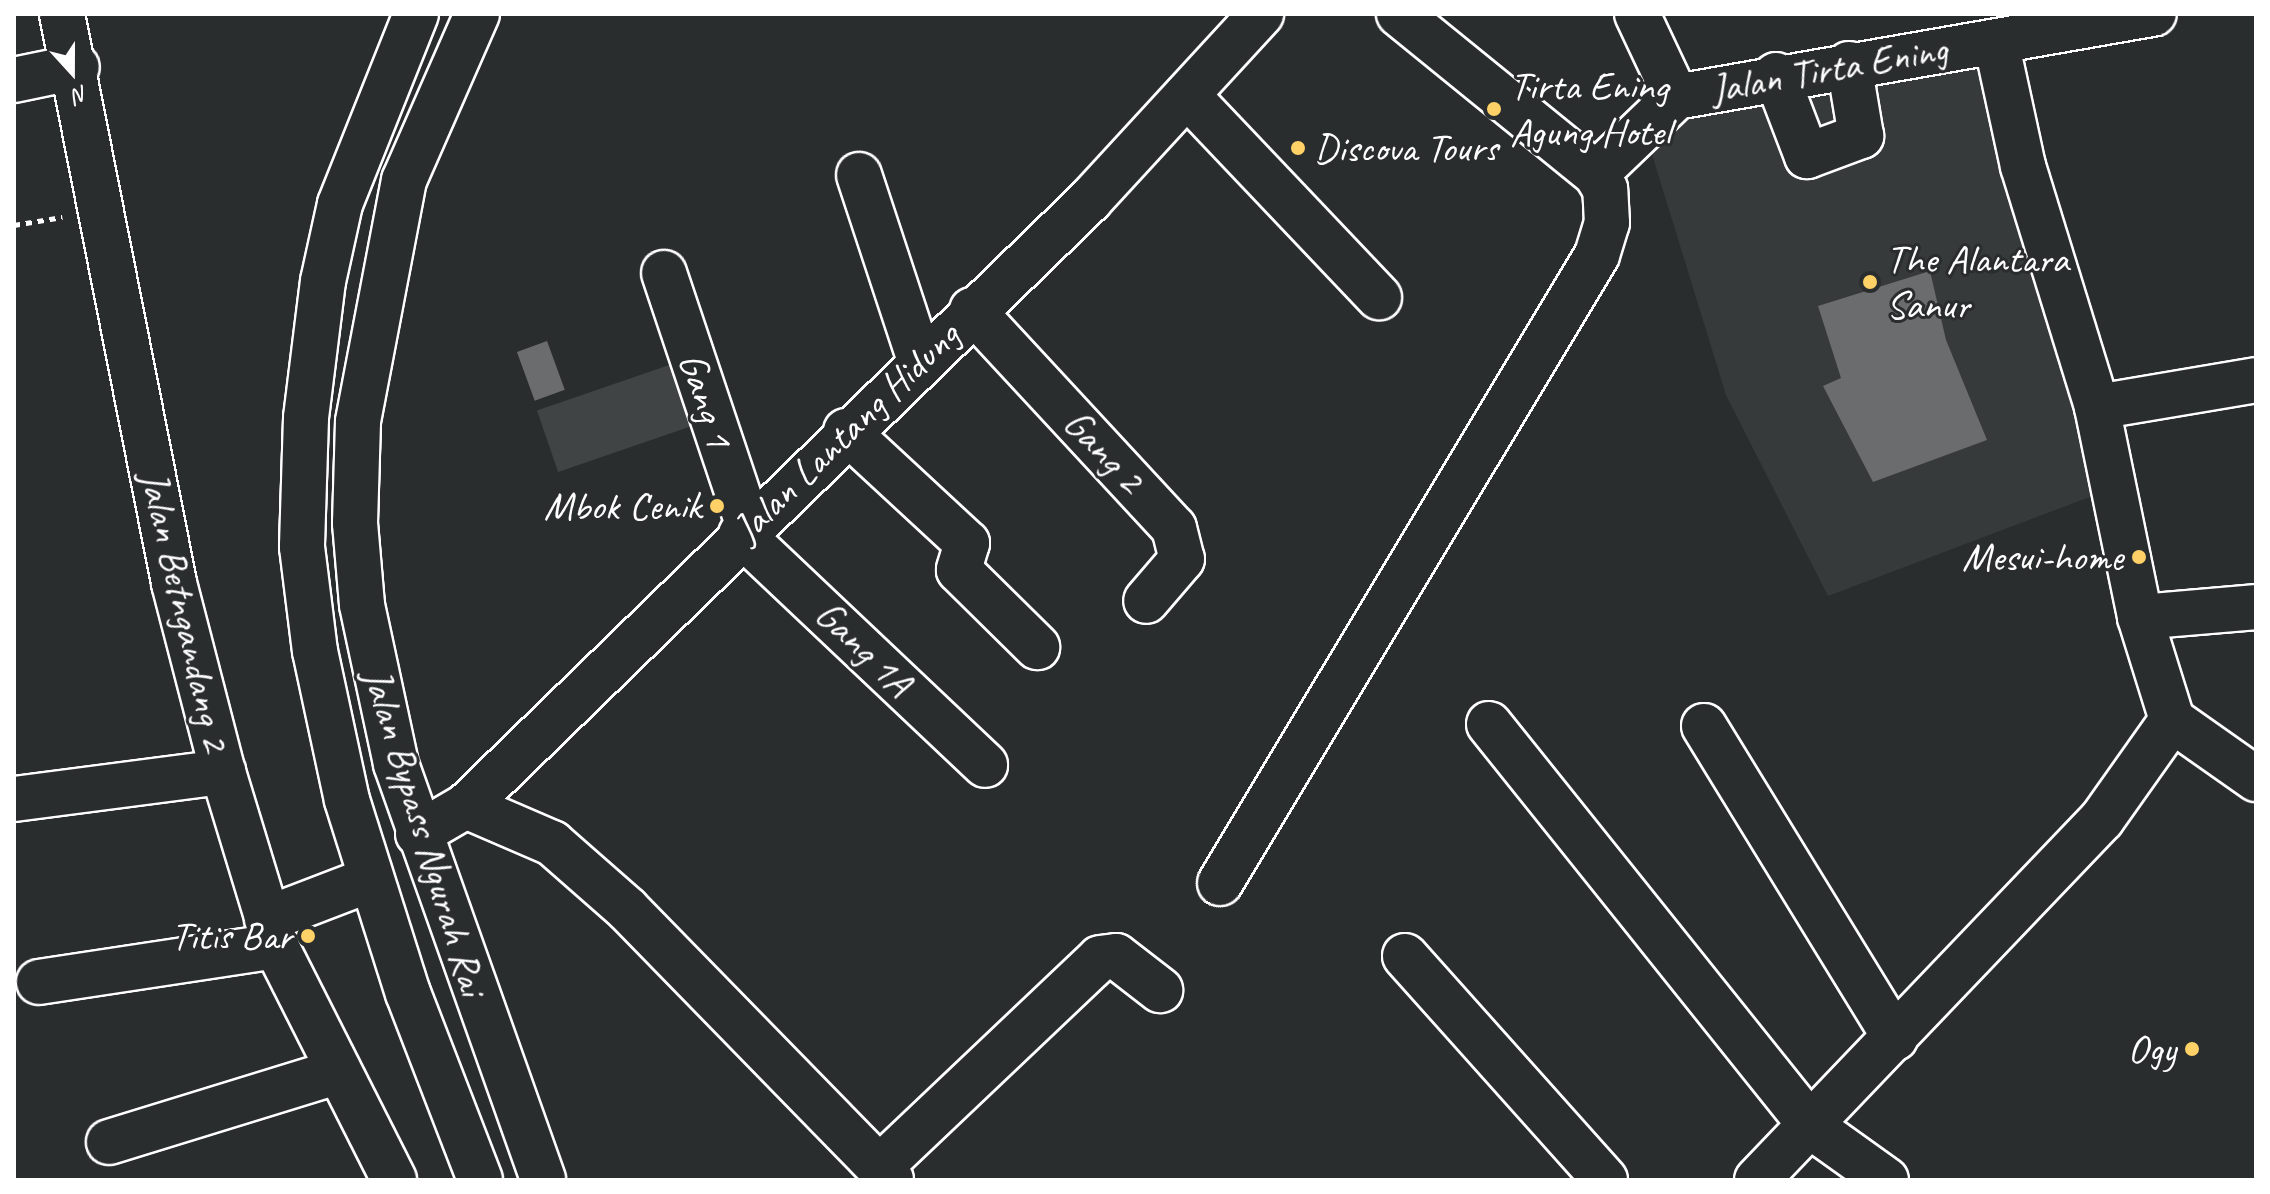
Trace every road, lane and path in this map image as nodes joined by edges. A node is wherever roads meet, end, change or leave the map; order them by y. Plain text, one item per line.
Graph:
1 (62, 14) edge
2 (416, 14) edge
3 (477, 14) edge
4 (1261, 14) edge
5 (1399, 14) edge
6 (1637, 14) edge
7 (2154, 14) edge
8 (1973, 35) edge
9 (1849, 64) junction
10 (77, 67) junction
11 (1776, 75) junction
12 (14, 80) edge
13 (1187, 95) junction
14 (1676, 97) junction
15 (1596, 174) junction
16 (859, 175) dead end
17 (99, 210) junction
18 (14, 225) edge
19 (664, 273) dead end
20 (1379, 297) dead end
21 (972, 310) junction
22 (920, 360) junction
23 (2256, 380) edge
24 (2097, 407) junction
25 (846, 431) junction
26 (745, 530) junction
27 (1146, 601) dead end
28 (2256, 607) edge
29 (2140, 617) junction
30 (1037, 647) dead end
31 (2172, 720) junction
32 (1489, 724) dead end
33 (1704, 726) dead end
34 (985, 765) dead end
35 (223, 772) junction
36 (2256, 779) edge
37 (14, 799) edge
38 (466, 806) junction
39 (418, 834) junction
40 (371, 879) junction
41 (1220, 883) dead end
42 (272, 932) junction
43 (1405, 956) dead end
44 (39, 982) dead end
45 (1160, 990) dead end
46 (1895, 1038) junction
47 (336, 1072) junction
48 (1812, 1127) junction
49 (109, 1142) dead end
50 (886, 1174) edge
51 (394, 1180) edge
52 (480, 1180) edge
53 (543, 1180) edge
54 (1605, 1180) edge
55 (1757, 1180) edge
56 (1886, 1180) edge

1 - 10 main road, Jalan Betngandang 2
2 - 40 main road, Jalan Bypass Ngurah Rai
3 - 39 main road, Jalan Bypass Ngurah Rai
4 - 13 main road, Jalan Lantang Hidung
5 - 15 main road
6 - 14 main road
7 - 8 main road, Jalan Tirta Ening
8 - 9 main road, Jalan Tirta Ening
8 - 24 main road
9 - 11 main road, Jalan Tirta Ening
9 - 11 main road
10 - 12 main road
10 - 17 main road, Jalan Betngandang 2
11 - 14 main road, Jalan Tirta Ening
13 - 20 main road
13 - 21 main road, Jalan Lantang Hidung
14 - 15 main road, Jalan Tirta Ening
15 - 41 main road
16 - 22 main road
17 - 18 path
17 - 35 main road, Jalan Betngandang 2
19 - 26 main road, Gang 1
21 - 22 main road, Jalan Lantang Hidung
21 - 27 main road, Gang 2
22 - 25 main road, Jalan Lantang Hidung
23 - 24 main road
24 - 29 main road
25 - 26 main road, Jalan Lantang Hidung
25 - 30 main road
26 - 34 main road, Gang 1A
26 - 38 main road, Jalan Lantang Hidung
28 - 29 main road
29 - 31 main road
31 - 36 main road
31 - 46 main road
32 - 48 main road
33 - 46 main road
35 - 37 main road
35 - 42 main road, Jalan Betngandang 2
38 - 39 main road, Jalan Lantang Hidung
38 - 50 main road
39 - 53 main road, Jalan Bypass Ngurah Rai
40 - 42 main road
40 - 52 main road, Jalan Bypass Ngurah Rai
42 - 44 main road
42 - 47 main road, Jalan Betngandang 2
43 - 54 main road
45 - 50 main road
46 - 48 main road
47 - 49 main road
47 - 51 main road, Jalan Betngandang 2
48 - 55 main road
48 - 56 main road

